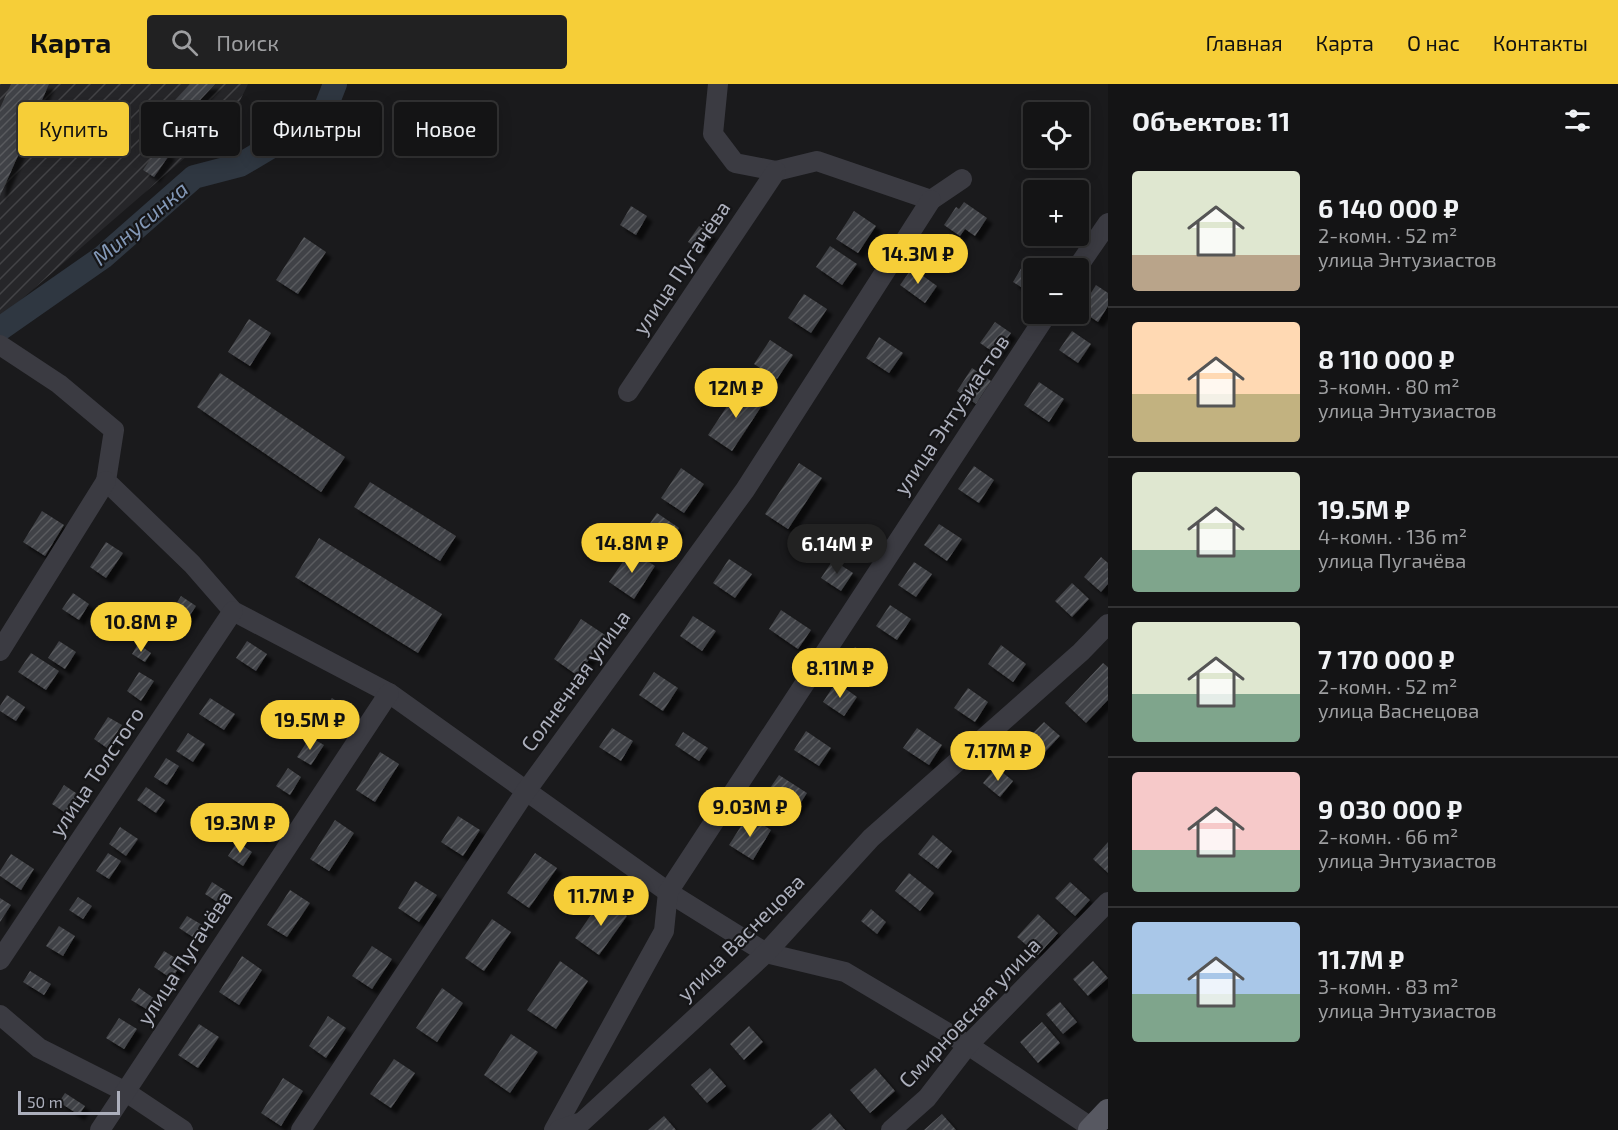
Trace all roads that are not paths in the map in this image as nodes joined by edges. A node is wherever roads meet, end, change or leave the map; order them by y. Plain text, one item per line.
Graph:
1 (718, 84) edge
2 (776, 171) junction
3 (962, 179) dead end
4 (931, 200) junction
5 (1108, 223) edge
6 (1084, 258) edge
7 (1040, 324) edge
8 (4, 347) edge
9 (628, 392) dead end
10 (106, 481) junction
11 (233, 611) junction
12 (1108, 624) edge
13 (0, 651) edge
14 (389, 693) junction
15 (526, 791) junction
16 (668, 892) junction
17 (1108, 902) edge
18 (766, 953) junction
19 (0, 960) edge
20 (0, 1015) edge
21 (969, 1045) junction
22 (126, 1092) junction
23 (1097, 1123) edge
24 (100, 1130) edge
25 (183, 1130) edge
26 (301, 1130) edge
27 (554, 1130) edge
28 (559, 1130) edge
29 (891, 1130) edge

1 - 2 street
2 - 4 street
2 - 9 street, улица Пугачёва
3 - 4 street
4 - 15 street, Солнечная улица
5 - 6 street
7 - 16 street, улица Энтузиастов
8 - 10 street
10 - 11 street
10 - 13 street
11 - 14 street
11 - 19 street, улица Толстого
12 - 18 street, улица Васнецова
14 - 15 street
14 - 22 street, улица Пугачёва
15 - 16 street
15 - 26 street, Солнечная улица
16 - 18 street
16 - 27 street, улица Энтузиастов
17 - 21 street, Смирновская улица
18 - 21 street
18 - 28 street, улица Васнецова
20 - 22 street
21 - 23 street
21 - 29 street, Смирновская улица
22 - 24 street, улица Пугачёва
22 - 25 street

